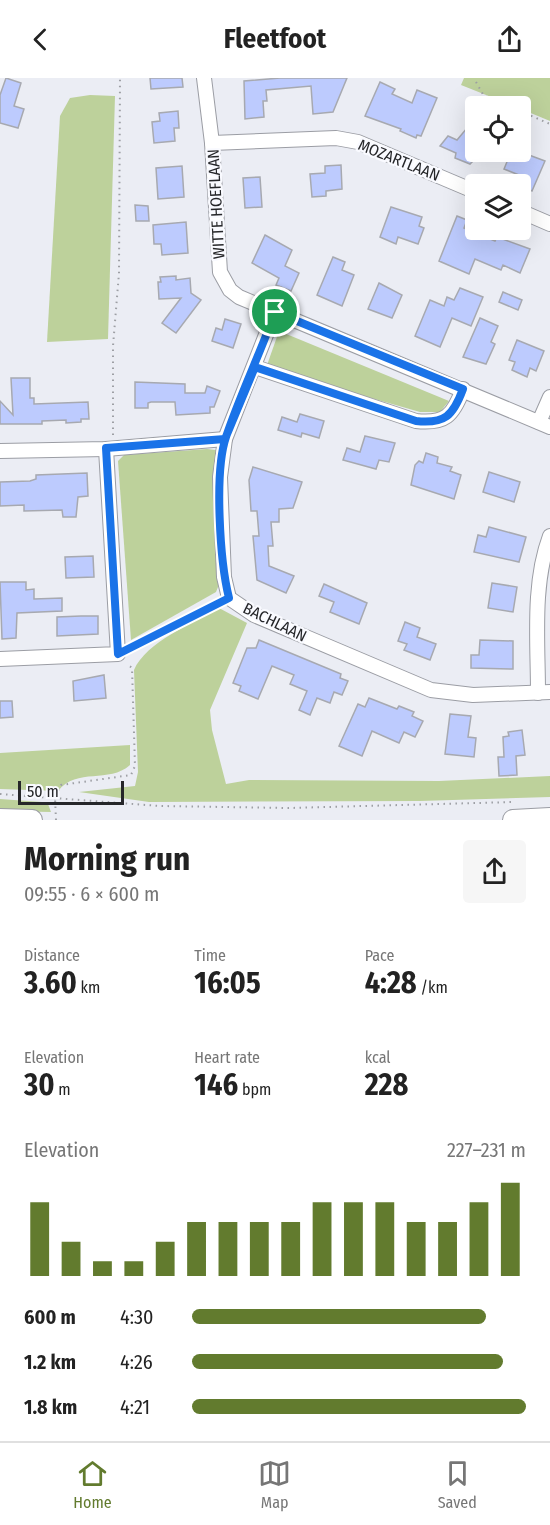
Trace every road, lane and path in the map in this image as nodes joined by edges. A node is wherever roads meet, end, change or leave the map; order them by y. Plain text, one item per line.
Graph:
1 (120, 78) edge
2 (204, 78) edge
3 (476, 82) dead end
4 (484, 96) edge
5 (531, 116) edge
6 (550, 124) edge
7 (212, 143) junction
8 (465, 187) edge
9 (531, 216) edge
10 (550, 224) edge
11 (275, 312) junction
12 (255, 367) junction
13 (463, 389) junction
14 (550, 397) edge
15 (545, 424) edge
16 (225, 439) junction
17 (109, 448) junction
18 (0, 451) edge
19 (550, 536) edge
20 (229, 598) junction
21 (118, 654) junction
22 (0, 659) edge
23 (544, 692) edge
24 (0, 794) edge
25 (55, 798) junction
26 (515, 811) edge
27 (550, 818) edge
28 (5, 819) edge
29 (32, 820) edge
30 (56, 820) edge

1 - 17 path
2 - 7 street, WITTE HOEFLAAN
3 - 4 path
5 - 6 path
7 - 8 street, MOZARTLAAN
7 - 11 street, WITTE HOEFLAAN
9 - 10 street
11 - 12 street, BACHLAAN
11 - 13 street, WITTE HOEFLAAN
12 - 13 street
12 - 16 street, BACHLAAN
13 - 15 street, WITTE HOEFLAAN
14 - 15 street
16 - 17 street
16 - 20 street, BACHLAAN
17 - 18 street
17 - 21 street
19 - 23 street, BACHLAAN
20 - 21 path
20 - 23 street, BACHLAAN
21 - 22 street
21 - 25 path
24 - 25 path
25 - 26 path
25 - 30 path
26 - 27 main road
28 - 29 main road

